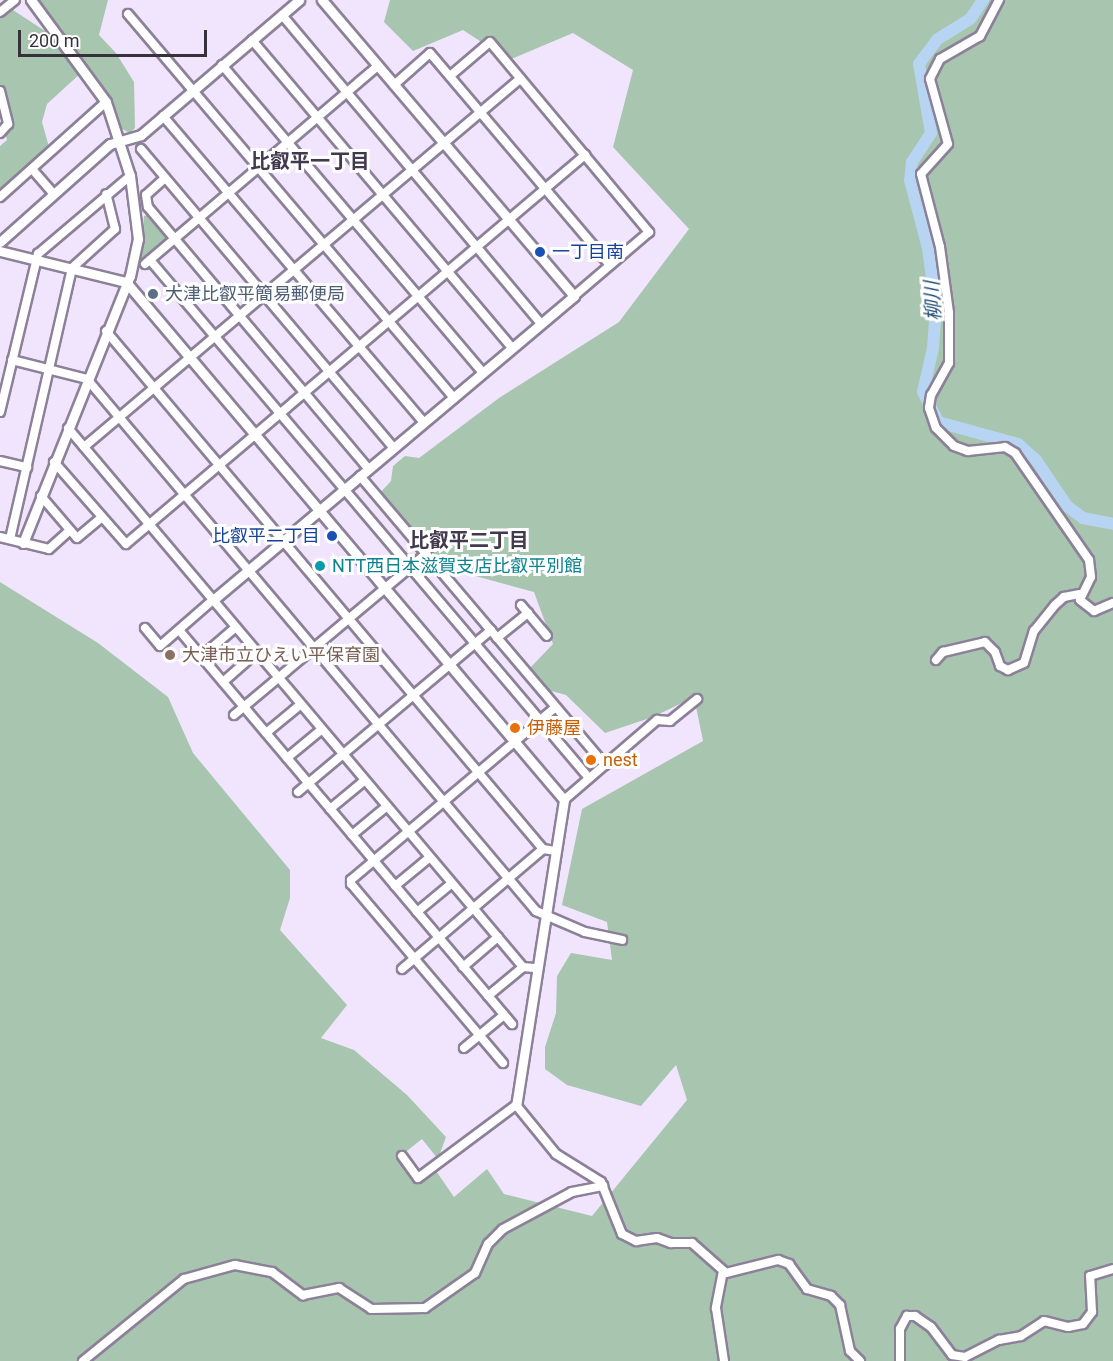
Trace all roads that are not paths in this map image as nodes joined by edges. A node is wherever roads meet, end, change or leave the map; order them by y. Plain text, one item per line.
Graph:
1 (15, 0) edge
2 (32, 0) edge
3 (299, 0) edge
4 (322, 0) edge
5 (999, 0) edge
6 (0, 12) edge
7 (128, 14) dead end
8 (282, 15) junction
9 (252, 40) junction
10 (222, 65) junction
11 (378, 66) junction
12 (450, 76) junction
13 (520, 79) junction
14 (394, 85) junction
15 (193, 91) junction
16 (0, 93) edge
17 (347, 93) junction
18 (106, 102) junction
19 (481, 112) junction
20 (163, 116) junction
21 (318, 118) junction
22 (0, 133) edge
23 (120, 141) junction
24 (288, 143) junction
25 (444, 143) junction
26 (141, 149) dead end
27 (585, 155) junction
28 (259, 168) junction
29 (32, 169) junction
30 (412, 170) junction
31 (130, 176) junction
32 (165, 178) junction
33 (545, 189) junction
34 (229, 193) junction
35 (54, 194) junction
36 (106, 194) junction
37 (383, 195) junction
38 (0, 197) edge
39 (199, 218) junction
40 (353, 220) junction
41 (509, 220) junction
42 (174, 239) junction
43 (0, 242) edge
44 (324, 245) junction
45 (477, 247) junction
46 (0, 252) edge
47 (35, 260) junction
48 (610, 266) junction
49 (72, 268) junction
50 (294, 270) junction
51 (448, 272) junction
52 (126, 282) junction
53 (265, 295) junction
54 (574, 296) junction
55 (418, 297) junction
56 (240, 316) junction
57 (389, 321) junction
58 (541, 324) junction
59 (106, 331) junction
60 (215, 337) junction
61 (359, 346) junction
62 (512, 348) junction
63 (190, 358) junction
64 (12, 360) junction
65 (49, 369) junction
66 (330, 372) junction
67 (483, 373) junction
68 (87, 379) junction
69 (154, 388) junction
70 (305, 393) junction
71 (454, 398) junction
72 (0, 412) edge
73 (280, 413) junction
74 (120, 418) junction
75 (424, 423) junction
76 (68, 428) junction
77 (255, 435) junction
78 (84, 447) junction
79 (394, 448) junction
80 (0, 461) edge
81 (54, 462) junction
82 (219, 465) junction
83 (27, 467) junction
84 (369, 469) junction
85 (360, 476) junction
86 (345, 489) junction
87 (184, 494) junction
88 (41, 496) junction
89 (320, 511) junction
90 (101, 518) junction
91 (149, 524) junction
92 (70, 530) junction
93 (0, 537) edge
94 (10, 539) junction
95 (283, 541) junction
96 (23, 543) junction
97 (426, 554) junction
98 (410, 567) junction
99 (249, 571) junction
100 (385, 588) junction
101 (1080, 594) junction
102 (213, 600) junction
103 (1113, 603) edge
104 (521, 605) dead end
105 (528, 613) junction
106 (349, 619) junction
107 (236, 627) junction
108 (145, 628) dead end
109 (179, 630) junction
110 (491, 630) junction
111 (547, 636) dead end
112 (497, 638) junction
113 (475, 643) junction
114 (314, 648) junction
115 (257, 652) junction
116 (201, 657) junction
117 (936, 660) dead end
118 (450, 665) junction
119 (279, 678) junction
120 (223, 682) junction
121 (413, 695) junction
122 (697, 699) dead end
123 (301, 704) junction
124 (244, 707) junction
125 (556, 707) junction
126 (234, 716) dead end
127 (540, 720) junction
128 (379, 724) junction
129 (322, 729) junction
130 (266, 733) junction
131 (515, 742) junction
132 (343, 754) junction
133 (287, 758) junction
134 (605, 765) junction
135 (478, 772) junction
136 (590, 778) junction
137 (365, 780) junction
138 (309, 784) junction
139 (298, 792) dead end
140 (564, 800) junction
141 (444, 802) junction
142 (387, 806) junction
143 (330, 809) junction
144 (408, 831) junction
145 (352, 835) junction
146 (543, 849) junction
147 (555, 851) junction
148 (430, 857) junction
149 (374, 861) junction
150 (509, 879) junction
151 (452, 883) junction
152 (395, 886) junction
153 (473, 908) junction
154 (417, 912) junction
155 (543, 916) junction
156 (498, 937) junction
157 (439, 938) junction
158 (622, 940) dead end
159 (414, 959) junction
160 (463, 967) junction
161 (523, 967) junction
162 (534, 968) junction
163 (402, 969) dead end
164 (488, 996) junction
165 (504, 1015) junction
166 (512, 1024) dead end
167 (479, 1035) junction
168 (464, 1048) dead end
169 (503, 1063) dead end
170 (516, 1105) junction
171 (402, 1156) dead end
172 (603, 1186) junction
173 (1113, 1269) edge
174 (723, 1271) junction
175 (83, 1361) edge
176 (724, 1361) edge
177 (860, 1361) edge
178 (900, 1361) edge

1 - 6 street
2 - 18 street
3 - 8 street
4 - 11 street
5 - 101 street
7 - 15 street
8 - 9 street
8 - 17 street
9 - 10 street
9 - 21 street
10 - 15 street
10 - 24 street
11 - 14 street
11 - 17 street
12 - 13 street
12 - 14 street
12 - 19 street
13 - 19 street
13 - 27 street
14 - 25 street
15 - 20 street
15 - 28 street
16 - 22 street
17 - 21 street
17 - 30 street
18 - 23 street
18 - 29 street
19 - 25 street
19 - 33 street
20 - 23 street
20 - 34 street
21 - 24 street
21 - 37 street
23 - 31 street
23 - 35 street
24 - 28 street
24 - 40 street
25 - 30 street
25 - 41 street
26 - 32 street
27 - 33 street
27 - 48 street
28 - 34 street
28 - 44 street
29 - 35 street
29 - 38 street
30 - 37 street
30 - 45 street
31 - 36 street
31 - 52 street
32 - 39 street
32 - 42 street
33 - 41 street
33 - 48 street
34 - 39 street
34 - 50 street
35 - 43 street
36 - 47 street
36 - 49 street
37 - 40 street
37 - 51 street
39 - 42 street
39 - 53 street
40 - 44 street
40 - 55 street
41 - 45 street
41 - 54 street
42 - 56 street
42 - 60 street
44 - 50 street
44 - 57 street
45 - 51 street
45 - 58 street
46 - 47 street
47 - 49 street
47 - 64 street
48 - 54 street
49 - 52 street
49 - 65 street
50 - 53 street
50 - 61 street
51 - 55 street
51 - 62 street
52 - 59 street
52 - 63 street
53 - 56 street
53 - 66 street
54 - 58 street
55 - 57 street
55 - 67 street
56 - 60 street
56 - 70 street
57 - 61 street
57 - 71 street
58 - 62 street
59 - 68 street
59 - 69 street
60 - 63 street
60 - 73 street
61 - 66 street
61 - 75 street
62 - 67 street
63 - 69 street
63 - 77 street
64 - 65 street
64 - 72 street
65 - 68 street
65 - 83 street
66 - 70 street
66 - 79 street
67 - 71 street
68 - 74 street
68 - 76 street
69 - 74 street
69 - 82 street
70 - 73 street
70 - 84 street
71 - 75 street
73 - 77 street
73 - 86 street
74 - 78 street
74 - 87 street
75 - 79 street
76 - 78 street
76 - 81 street
77 - 82 street
77 - 89 street
78 - 91 street
79 - 84 street
80 - 83 street
81 - 88 street
81 - 90 street
82 - 87 street
82 - 95 street
83 - 94 street
84 - 85 street
85 - 86 street
85 - 97 street
86 - 89 street
86 - 98 street
87 - 91 street
87 - 99 street
88 - 92 street
88 - 96 street
89 - 95 street
89 - 100 street
90 - 91 street
90 - 92 street
91 - 102 street
92 - 96 street
93 - 94 street
94 - 96 street
95 - 99 street
95 - 106 street
97 - 98 street
97 - 110 street
98 - 100 street
98 - 113 street
99 - 102 street
99 - 114 street
100 - 106 street
100 - 118 street
101 - 103 street
101 - 117 street
102 - 107 street
102 - 109 street
104 - 105 street
105 - 111 street
105 - 112 street
106 - 114 street
106 - 121 street
107 - 115 street
107 - 116 street
108 - 109 street
109 - 116 street
110 - 112 street
110 - 113 street
112 - 125 street
113 - 118 street
113 - 127 street
114 - 119 street
114 - 128 street
115 - 119 street
115 - 120 street
116 - 120 street
118 - 121 street
118 - 131 street
119 - 123 street
119 - 124 street
120 - 124 street
121 - 128 street
121 - 135 street
122 - 134 street
123 - 129 street
123 - 130 street
124 - 126 street
124 - 130 street
125 - 127 street
125 - 134 street
127 - 131 street
127 - 136 street
128 - 132 street
128 - 141 street
129 - 132 street
129 - 133 street
130 - 133 street
131 - 135 street
131 - 140 street
132 - 137 street
132 - 138 street
133 - 138 street
134 - 136 street
135 - 141 street
135 - 146 street
136 - 140 street
137 - 142 street
137 - 143 street
138 - 139 street
138 - 143 street
140 - 147 street
141 - 144 street
141 - 150 street
142 - 144 street
142 - 145 street
143 - 145 street
144 - 148 street
144 - 149 street
145 - 149 street
146 - 147 street
146 - 150 street
147 - 155 street
148 - 151 street
148 - 152 street
149 - 152 street
149 - 159 street
150 - 153 street
150 - 155 street
151 - 153 street
151 - 154 street
152 - 154 street
153 - 156 street
153 - 157 street
154 - 157 street
155 - 158 street
155 - 162 street
156 - 160 street
156 - 161 street
157 - 159 street
157 - 160 street
159 - 163 street
159 - 167 street
160 - 164 street
161 - 162 street
161 - 164 street
162 - 170 street
164 - 165 street
165 - 166 street
165 - 167 street
167 - 168 street
167 - 169 street
170 - 171 street
170 - 172 street
172 - 174 street
172 - 175 street
173 - 178 street
174 - 176 street
174 - 177 street

